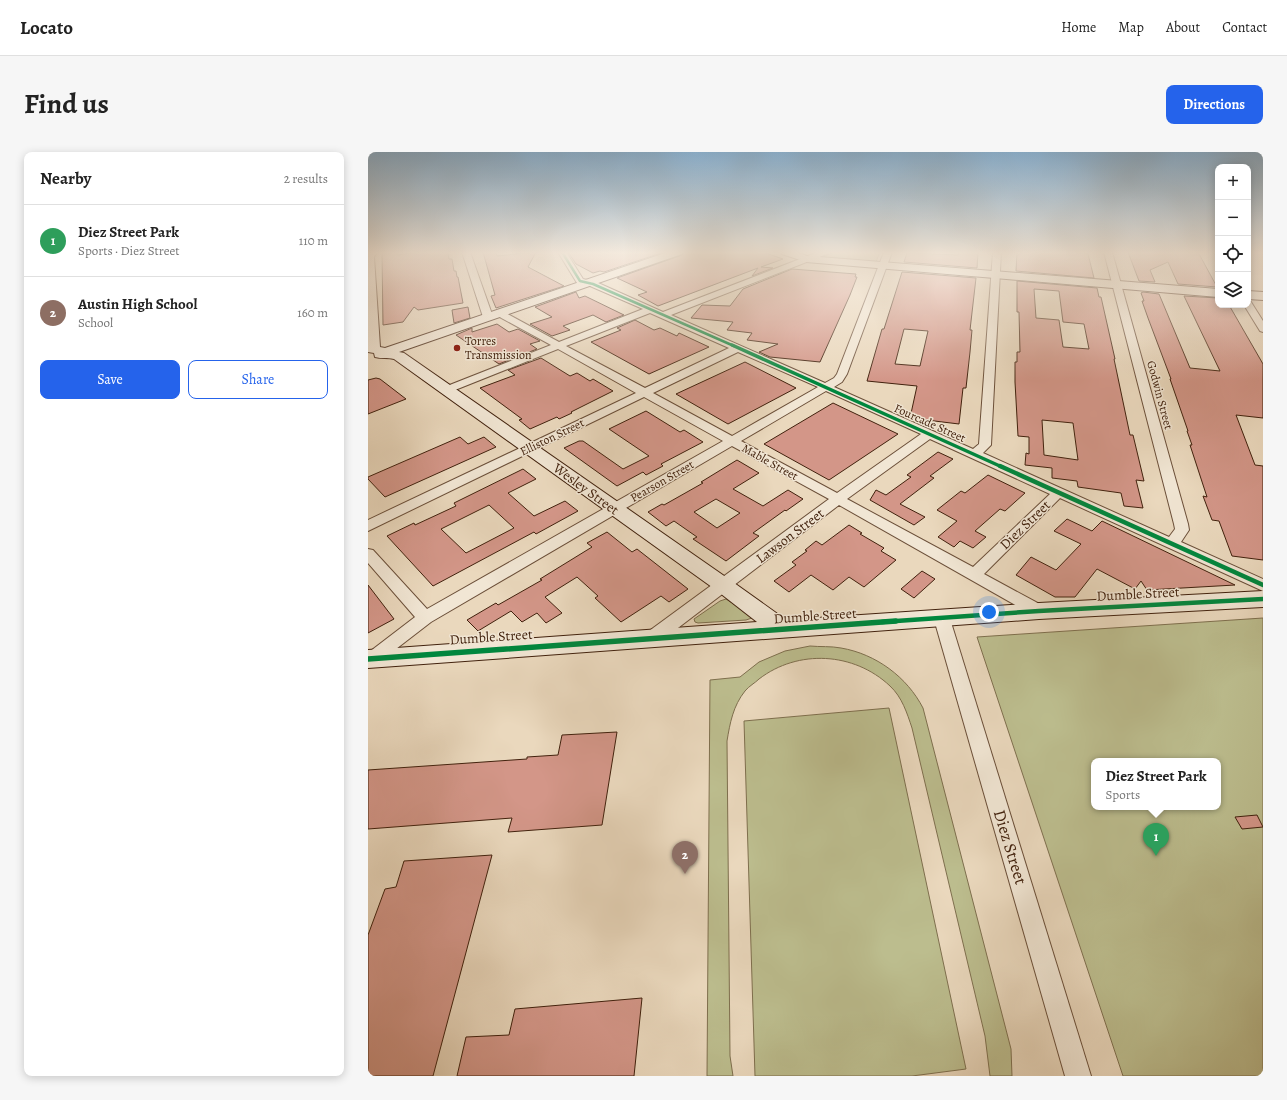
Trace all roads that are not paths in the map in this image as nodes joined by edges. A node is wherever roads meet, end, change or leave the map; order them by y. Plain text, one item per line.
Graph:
1 (371, 295) edge
2 (484, 295) edge
3 (551, 295) edge
4 (615, 295) edge
5 (714, 295) edge
6 (872, 295) edge
7 (995, 295) edge
8 (1120, 295) edge
9 (1251, 295) edge
10 (1263, 296) edge
11 (1250, 308) edge
12 (649, 310) junction
13 (493, 315) junction
14 (663, 315) junction
15 (1263, 329) edge
16 (556, 346) junction
17 (737, 348) junction
18 (386, 352) junction
19 (368, 358) edge
20 (826, 387) junction
21 (446, 390) junction
22 (644, 393) junction
23 (929, 434) junction
24 (731, 441) junction
25 (529, 448) junction
26 (974, 453) junction
27 (1059, 492) junction
28 (838, 499) junction
29 (614, 509) junction
30 (368, 526) edge
31 (1172, 543) junction
32 (368, 554) edge
33 (974, 575) junction
34 (724, 585) junction
35 (1263, 585) edge
36 (1263, 599) edge
37 (1039, 611) junction
38 (425, 618) junction
39 (942, 619) junction
40 (783, 630) junction
41 (651, 639) junction
42 (370, 659) edge
43 (1078, 1076) edge

1 - 18 street, Wesley Street
2 - 13 street
3 - 13 street
4 - 12 street, Fourcade Street
5 - 14 street
6 - 20 street, Pearson Street
7 - 26 street
8 - 31 street, Godwin Street
9 - 10 street
11 - 15 street
12 - 14 street, Fourcade Street
12 - 16 street
13 - 16 street, Mable Street
13 - 18 street
14 - 17 street, Fourcade Street
16 - 21 street
16 - 22 street, Mable Street
17 - 20 street, Fourcade Street
17 - 22 street, Elliston Street
18 - 19 street
18 - 21 street, Wesley Street
20 - 23 street, Fourcade Street
20 - 24 street, Pearson Street
21 - 25 street, Wesley Street
22 - 24 street, Mable Street
22 - 25 street, Elliston Street
23 - 26 street, Fourcade Street
23 - 28 street, Lawson Street
24 - 28 street, Mable Street
24 - 29 street, Pearson Street
25 - 29 street, Wesley Street
25 - 30 street, Elliston Street
26 - 27 street, Fourcade Street
27 - 31 street, Fourcade Street
27 - 33 street, Diez Street
28 - 33 street, Mable Street
28 - 34 street, Lawson Street
29 - 34 street, Wesley Street
29 - 38 street, Pearson Street
31 - 35 street, Fourcade Street
32 - 38 street
33 - 37 street, Mable Street
34 - 40 street, Wesley Street
34 - 41 street, Lawson Street
36 - 37 street, Dumble Street
37 - 39 street, Dumble Street
38 - 42 street, Pearson Street
39 - 40 street, Dumble Street
39 - 43 street, Diez Street
40 - 41 street, Dumble Street
41 - 42 street, Dumble Street

